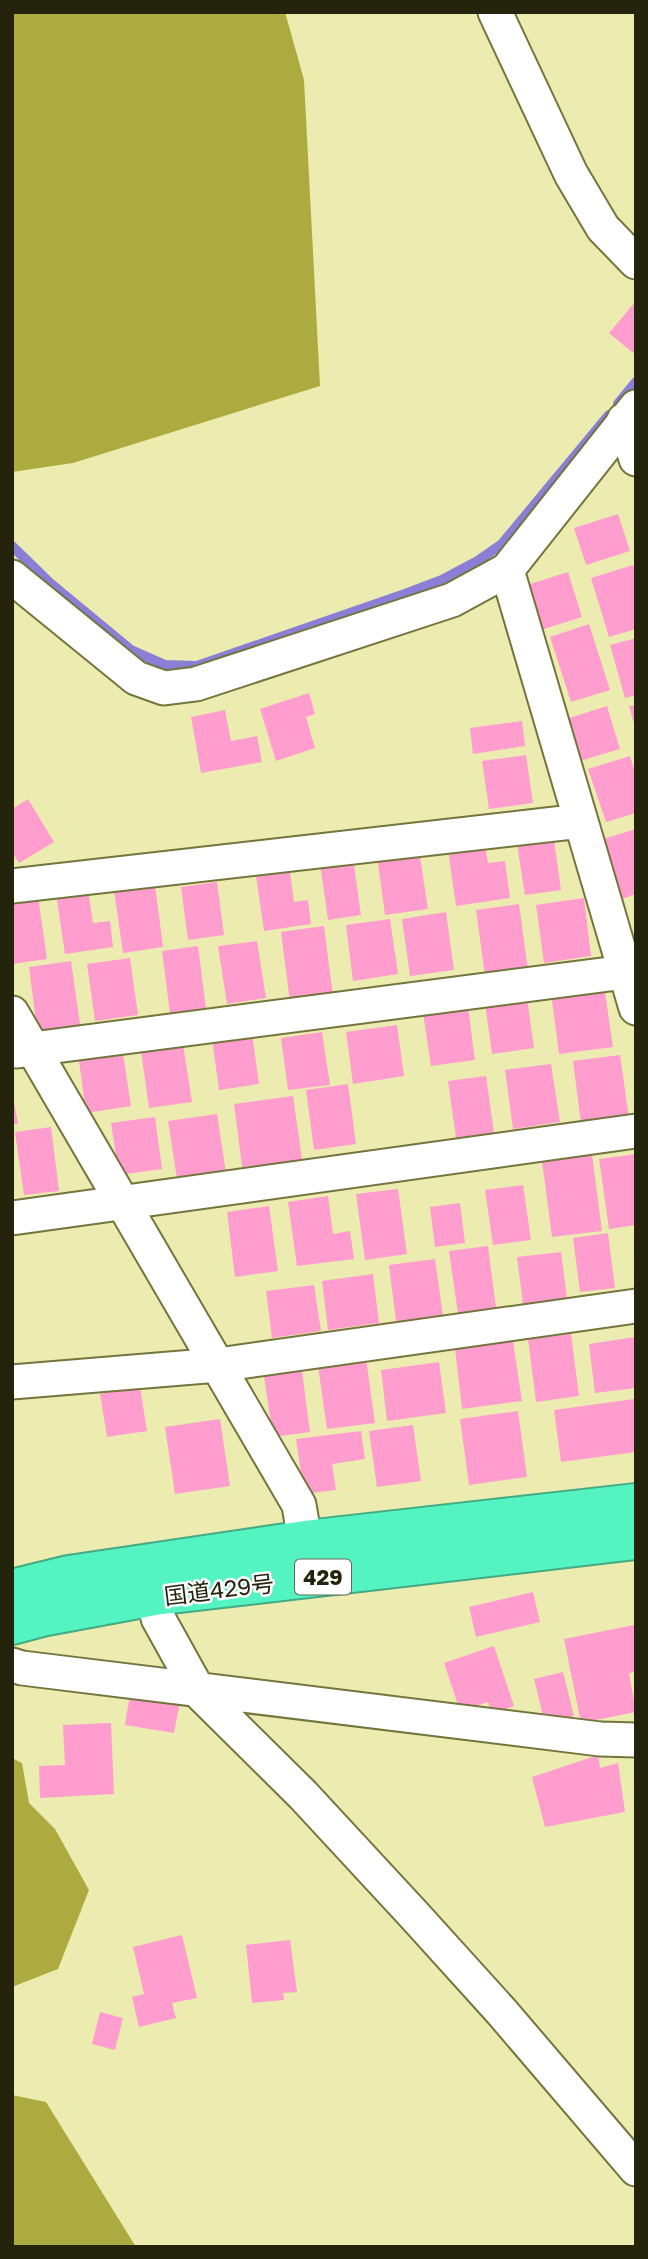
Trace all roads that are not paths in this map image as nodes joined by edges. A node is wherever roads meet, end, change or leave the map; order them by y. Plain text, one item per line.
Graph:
1 (495, 12) edge
2 (636, 262) edge
3 (630, 413) edge
4 (636, 459) edge
5 (507, 570) junction
6 (12, 577) edge
7 (581, 821) junction
8 (12, 886) edge
9 (625, 972) junction
10 (636, 1008) edge
11 (12, 1013) edge
12 (23, 1051) edge
13 (636, 1131) edge
14 (123, 1201) junction
15 (12, 1218) edge
16 (636, 1306) edge
17 (218, 1366) junction
18 (12, 1382) edge
19 (636, 1503) edge
20 (636, 1540) edge
21 (306, 1541) junction
22 (311, 1578) junction
23 (151, 1580) junction
24 (12, 1589) edge
25 (12, 1625) edge
26 (12, 1665) edge
27 (199, 1692) junction
28 (636, 1740) edge
29 (636, 2169) edge

1 - 2 street
3 - 4 street
3 - 5 street
5 - 6 street
5 - 7 street
7 - 8 street
7 - 9 street
9 - 10 street
9 - 12 street
11 - 12 street
12 - 14 street
13 - 14 street
14 - 15 street
14 - 17 street
16 - 17 street
17 - 18 street
17 - 21 street
19 - 21 highway, 国道429号 / 429
20 - 22 highway, 国道429号 / 429
21 - 22 street
21 - 23 highway, 国道429号 / 429
22 - 23 highway, 国道429号 / 429
23 - 24 highway, 国道429号 / 429
23 - 25 highway, 国道429号 / 429
23 - 27 street
26 - 27 street
27 - 28 street
27 - 29 street

